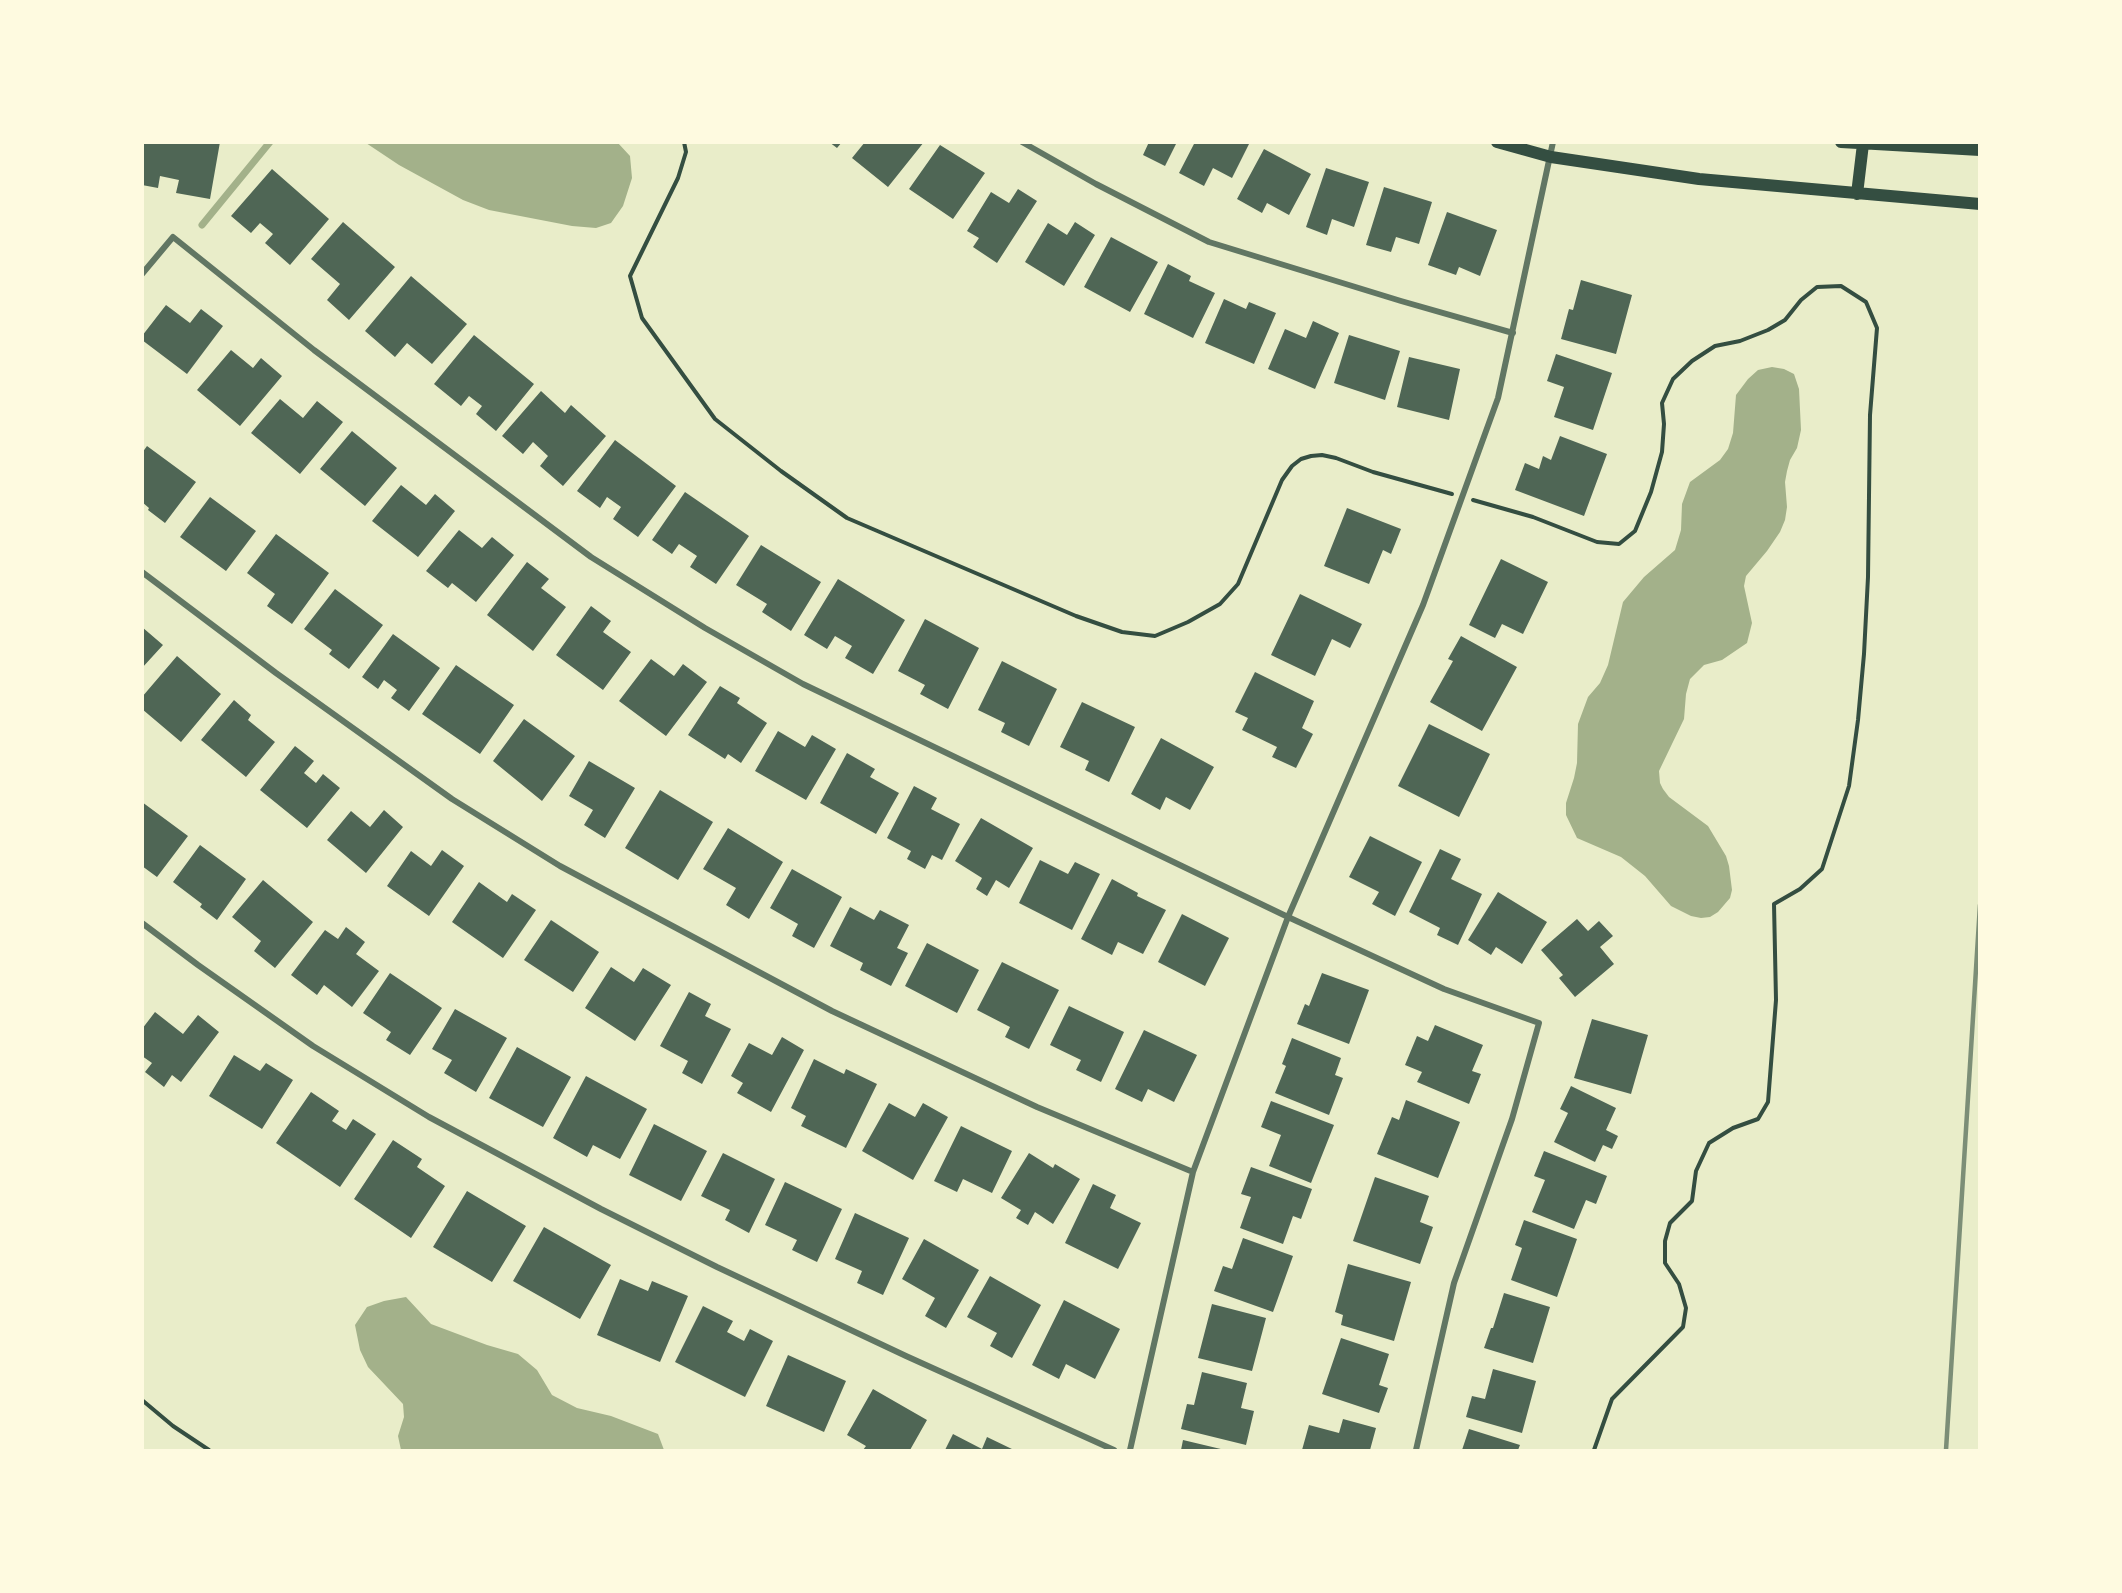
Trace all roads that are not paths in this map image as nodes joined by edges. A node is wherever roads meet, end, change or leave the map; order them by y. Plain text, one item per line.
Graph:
1 (1022, 142) edge
2 (1497, 142) edge
3 (1553, 142) edge
4 (1841, 142) edge
5 (1863, 144) junction
6 (1980, 150) edge
7 (1551, 156) junction
8 (1857, 194) junction
9 (1980, 204) edge
10 (142, 274) edge
11 (1513, 333) junction
12 (142, 572) edge
13 (1288, 917) junction
14 (142, 923) edge
15 (1193, 1172) junction
16 (1114, 1450) edge
17 (1130, 1450) edge
18 (1416, 1450) edge

1 - 11 street
2 - 7 main road
3 - 7 street
4 - 5 main road
5 - 6 main road
5 - 8 main road
7 - 8 main road
7 - 11 street
8 - 9 main road
10 - 13 street
11 - 13 street
12 - 15 street
13 - 15 street
13 - 18 street
14 - 16 street
15 - 17 street

